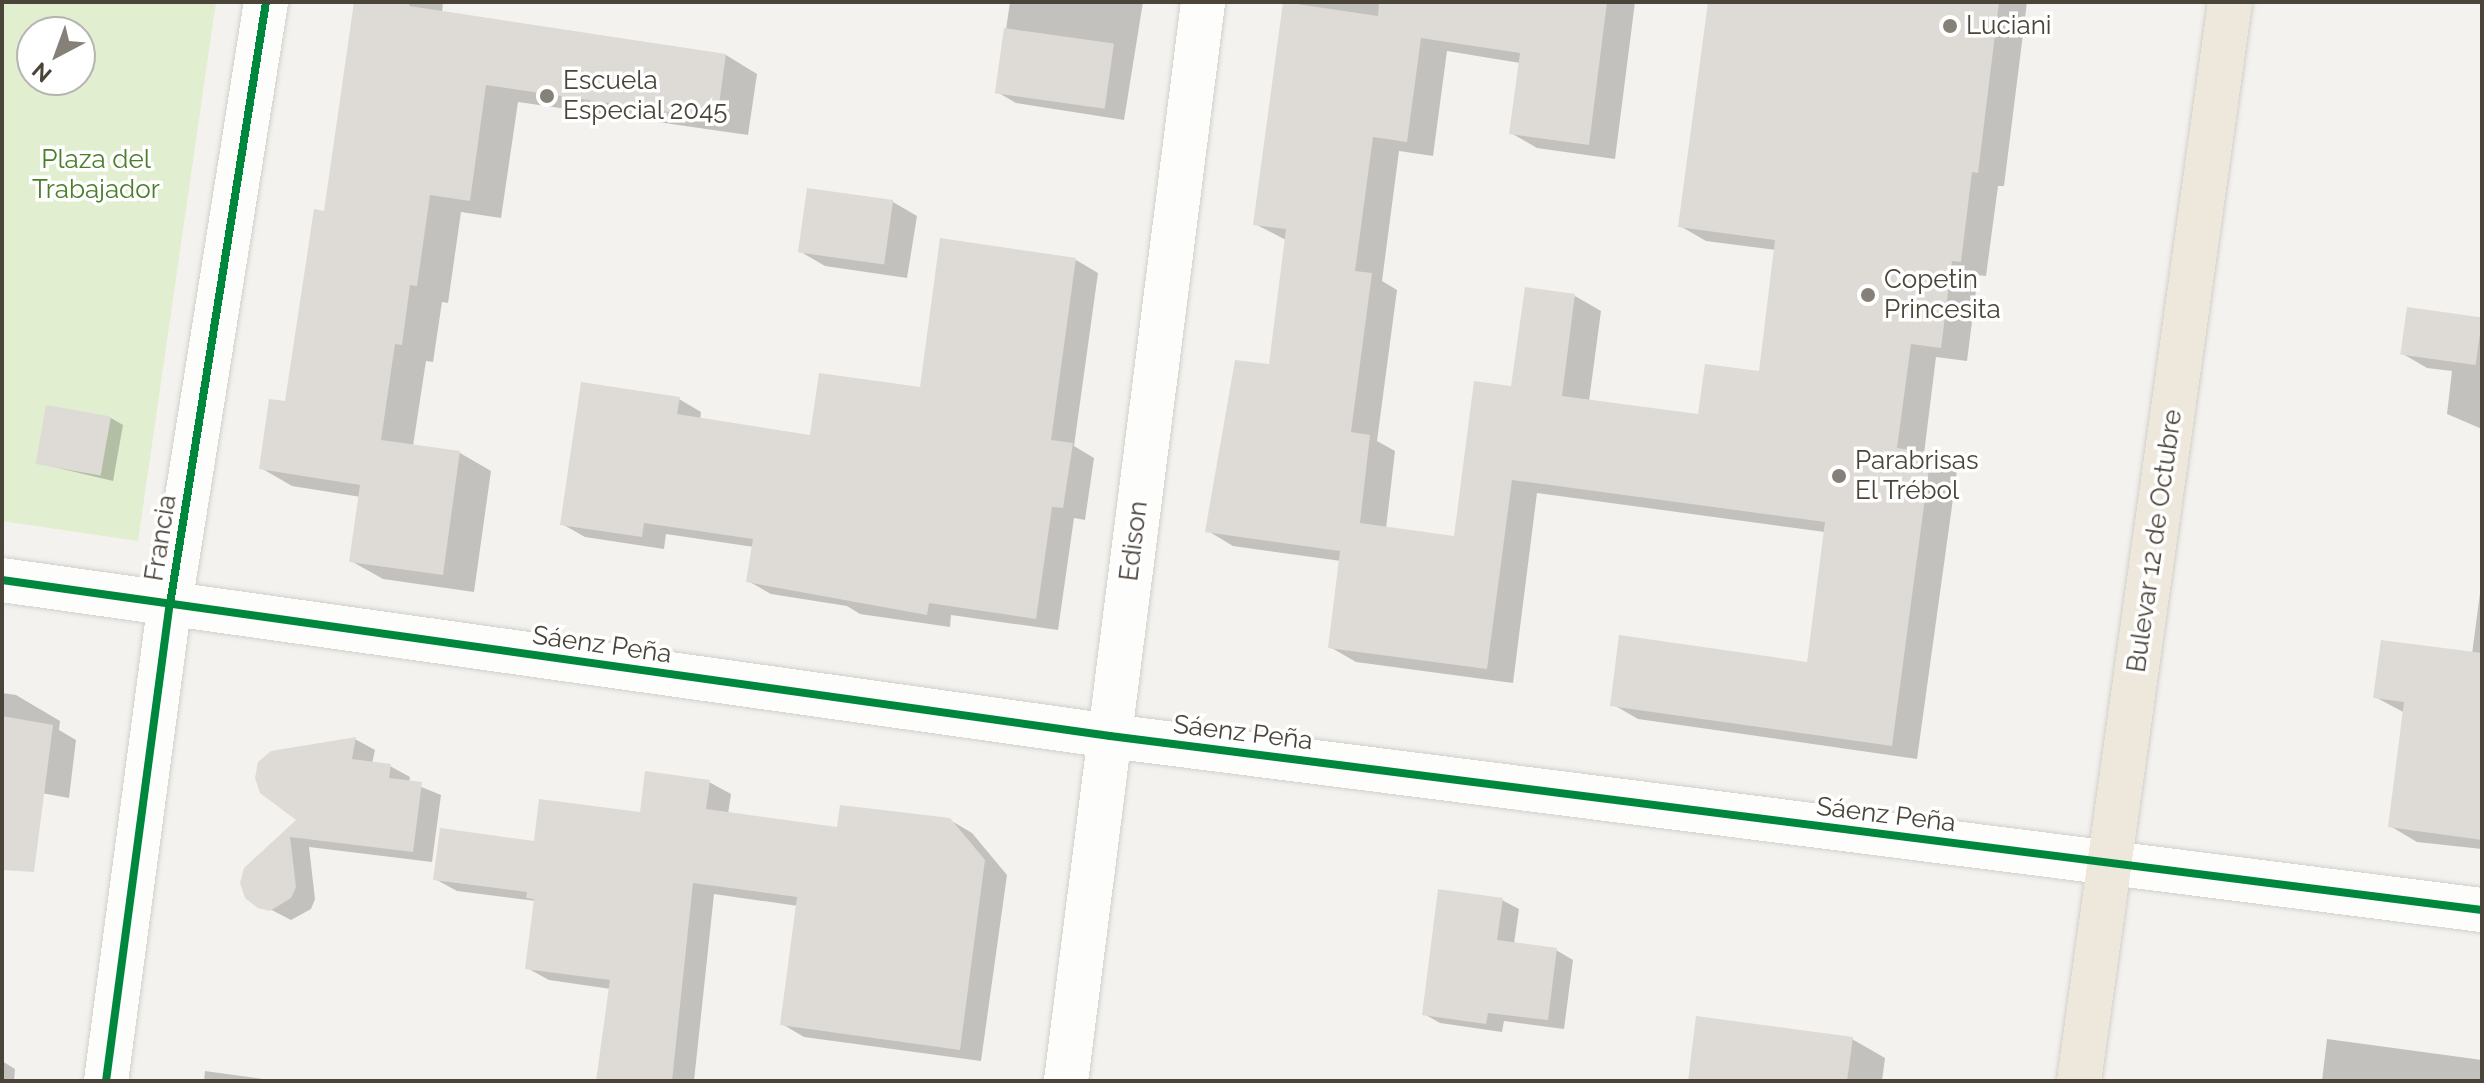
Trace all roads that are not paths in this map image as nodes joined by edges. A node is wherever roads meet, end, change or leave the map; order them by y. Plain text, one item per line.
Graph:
1 (266, 2) edge
2 (1203, 2) edge
3 (2230, 2) edge
4 (2, 580) edge
5 (170, 604) junction
6 (1110, 736) junction
7 (2109, 863) junction
8 (2482, 910) edge
9 (106, 1081) edge
10 (1066, 1081) edge
11 (2079, 1081) edge

1 - 5 street, Francia
2 - 6 street, Edison
3 - 7 highway, Bulevar 12 de Octubre
4 - 5 street, Sáenz Peña
5 - 6 street, Sáenz Peña
5 - 9 street, Francia
6 - 7 street, Sáenz Peña
6 - 10 street, Edison
7 - 8 street, Sáenz Peña
7 - 11 highway, Bulevar 12 de Octubre

